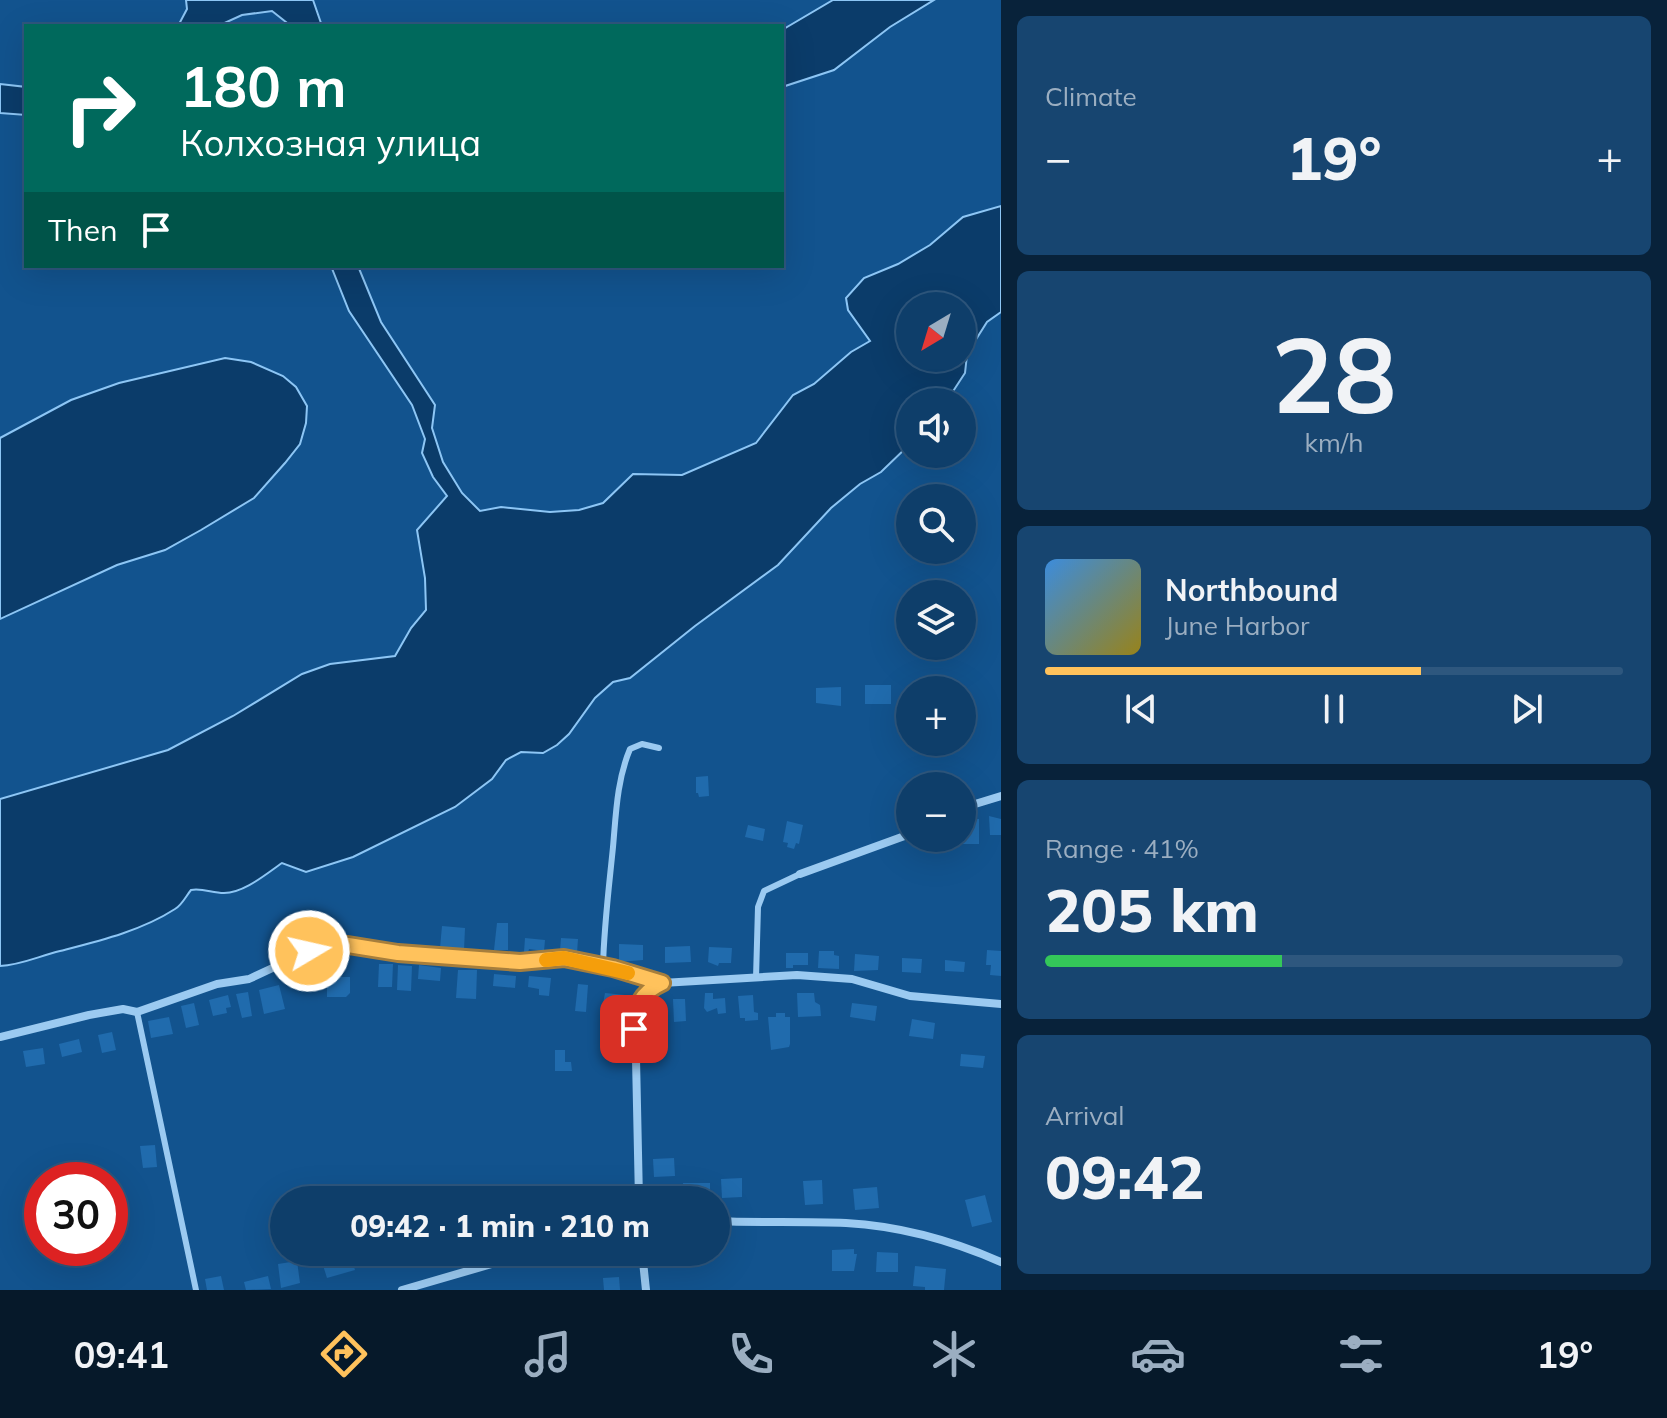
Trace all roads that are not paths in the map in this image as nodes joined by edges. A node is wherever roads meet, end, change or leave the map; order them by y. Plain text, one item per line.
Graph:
1 (659, 748) dead end
2 (1001, 796) edge
3 (976, 804) edge
4 (896, 839) edge
5 (800, 874) joint
6 (603, 966) junction
7 (756, 978) junction
8 (662, 983) junction
9 (1001, 1004) edge
10 (137, 1012) junction
11 (0, 1037) edge
12 (639, 1186) edge
13 (730, 1221) edge
14 (1001, 1262) edge
15 (485, 1266) edge
16 (643, 1266) edge
17 (196, 1290) edge
18 (402, 1290) edge
19 (646, 1290) edge

1 - 6 lane
2 - 3 street
4 - 5 street
5 - 7 lane
6 - 8 street
6 - 10 street
7 - 8 street
7 - 9 street
8 - 12 street
10 - 11 street
10 - 17 lane
13 - 14 street
15 - 18 street
16 - 19 street

